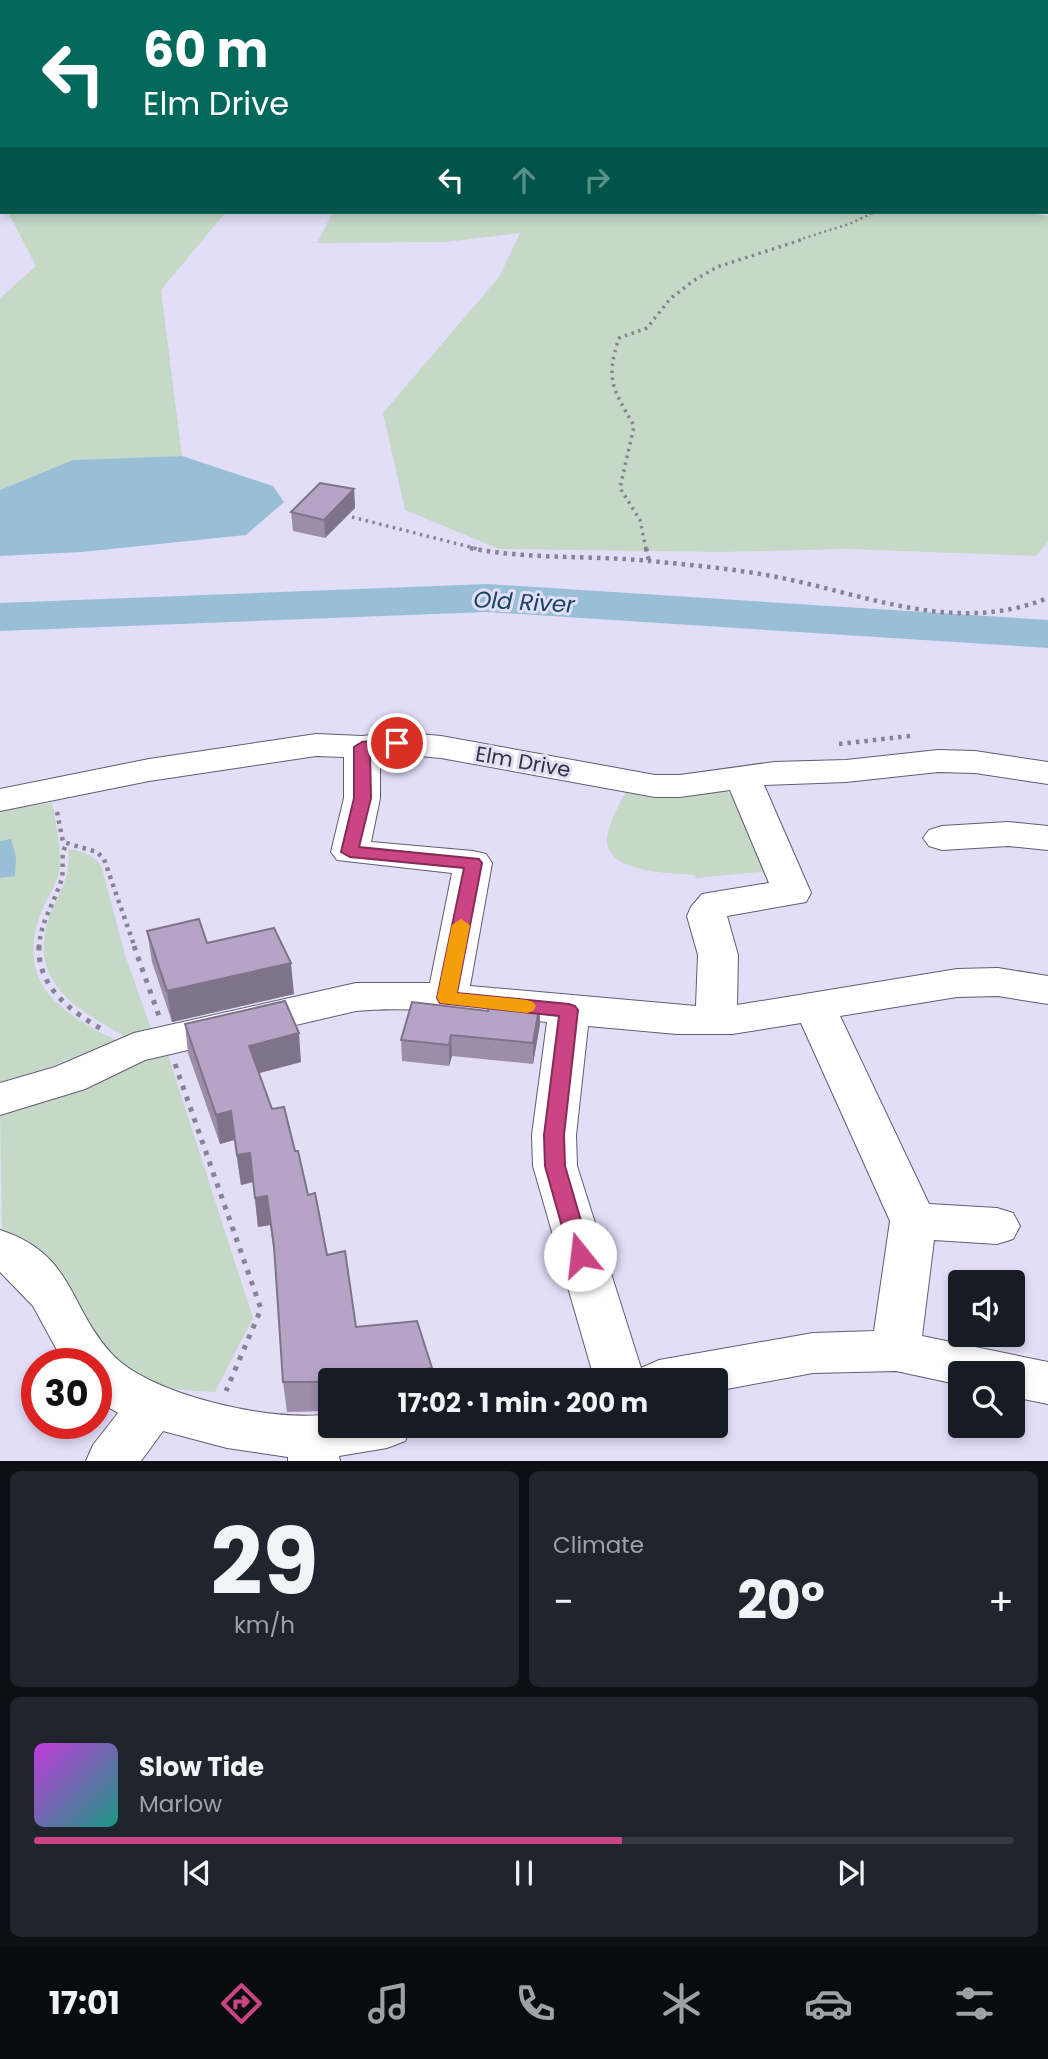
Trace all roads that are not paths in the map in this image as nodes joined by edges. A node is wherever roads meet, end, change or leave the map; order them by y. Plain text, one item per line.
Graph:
1 (362, 747) junction
2 (1048, 773) edge
3 (743, 778) junction
4 (0, 800) edge
5 (942, 838) dead end
6 (1048, 838) edge
7 (1048, 990) edge
8 (447, 998) junction
9 (814, 1006) junction
10 (569, 1010) junction
11 (716, 1020) junction
12 (0, 1099) edge
13 (913, 1221) junction
14 (997, 1226) dead end
15 (0, 1248) edge
16 (79, 1348) edge
17 (896, 1351) junction
18 (948, 1362) edge
19 (616, 1368) edge
20 (728, 1368) edge
21 (1025, 1378) edge
22 (112, 1383) edge
23 (1048, 1383) edge
24 (151, 1408) junction
25 (350, 1438) edge
26 (313, 1450) edge
27 (111, 1461) edge

1 - 3 street, Elm Drive
1 - 4 street, Elm Drive
1 - 8 street
2 - 3 street, Elm Drive
3 - 11 street
5 - 6 street
7 - 9 street
8 - 10 street
8 - 12 street
9 - 11 street
9 - 13 street
10 - 11 street
10 - 19 street
13 - 14 street
13 - 17 street
15 - 16 street
17 - 18 street
17 - 20 street
21 - 23 street
22 - 24 street
24 - 26 street
24 - 27 street
25 - 26 street

